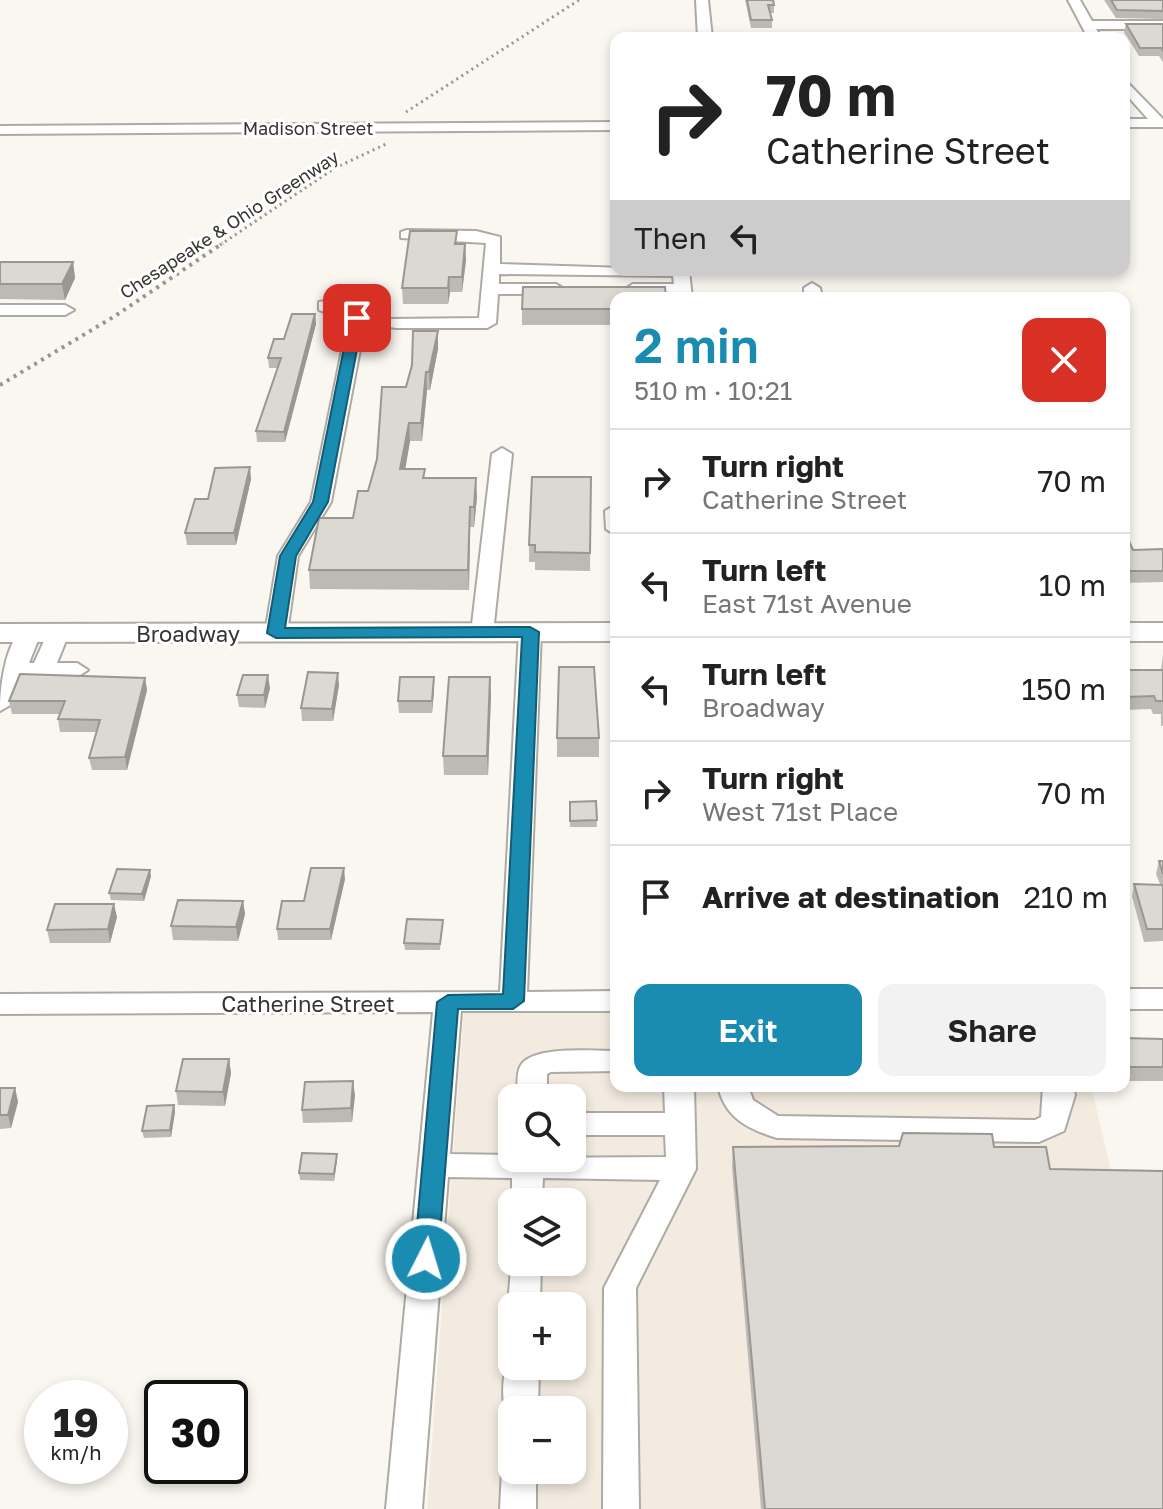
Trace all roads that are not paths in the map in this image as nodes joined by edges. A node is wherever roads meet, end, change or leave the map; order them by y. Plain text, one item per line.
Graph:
1 (702, 0) edge
2 (1074, 0) edge
3 (1163, 25) edge
4 (705, 32) edge
5 (1091, 32) edge
6 (1130, 89) edge
7 (1130, 123) edge
8 (1161, 123) edge
9 (610, 126) edge
10 (0, 130) edge
11 (407, 235) edge
12 (492, 269) junction
13 (610, 270) edge
14 (491, 289) junction
15 (579, 289) edge
16 (609, 289) edge
17 (653, 292) edge
18 (325, 306) dead end
19 (0, 310) edge
20 (65, 310) dead end
21 (396, 323) dead end
22 (502, 454) dead end
23 (530, 632) junction
24 (610, 632) edge
25 (1130, 632) edge
26 (1163, 632) edge
27 (0, 633) edge
28 (44, 633) junction
29 (276, 633) junction
30 (482, 633) junction
31 (15, 670) junction
32 (43, 670) junction
33 (77, 670) dead end
34 (0, 704) edge
35 (1130, 999) edge
36 (1163, 999) edge
37 (513, 1001) junction
38 (610, 1001) edge
39 (448, 1002) junction
40 (0, 1004) edge
41 (610, 1061) edge
42 (532, 1084) edge
43 (679, 1092) edge
44 (734, 1092) edge
45 (1059, 1092) edge
46 (586, 1124) edge
47 (680, 1124) junction
48 (498, 1163) edge
49 (434, 1165) junction
50 (586, 1165) edge
51 (681, 1169) junction
52 (519, 1484) edge
53 (404, 1509) edge
54 (518, 1509) edge
55 (621, 1509) edge

1 - 4 street
2 - 5 street
3 - 5 street
6 - 8 street
7 - 8 street
9 - 10 street, Madison Street
11 - 12 street
12 - 13 street
12 - 14 street
14 - 15 street
14 - 21 street
16 - 17 street
18 - 29 street
19 - 20 street
22 - 30 street
23 - 24 main road, Broadway
23 - 30 main road, Broadway
23 - 37 street
25 - 26 main road
27 - 28 main road, Broadway
28 - 29 main road, Broadway
28 - 31 street
28 - 32 street
29 - 30 main road, Broadway
31 - 32 street
31 - 34 street
32 - 33 street
35 - 36 street
37 - 38 street, Catherine Street
37 - 39 street, Catherine Street
39 - 40 street, Catherine Street
39 - 49 street
41 - 42 street
43 - 47 street
44 - 45 street
46 - 47 street
47 - 51 street
48 - 49 street
49 - 53 street
50 - 51 street
51 - 55 street
52 - 54 street

